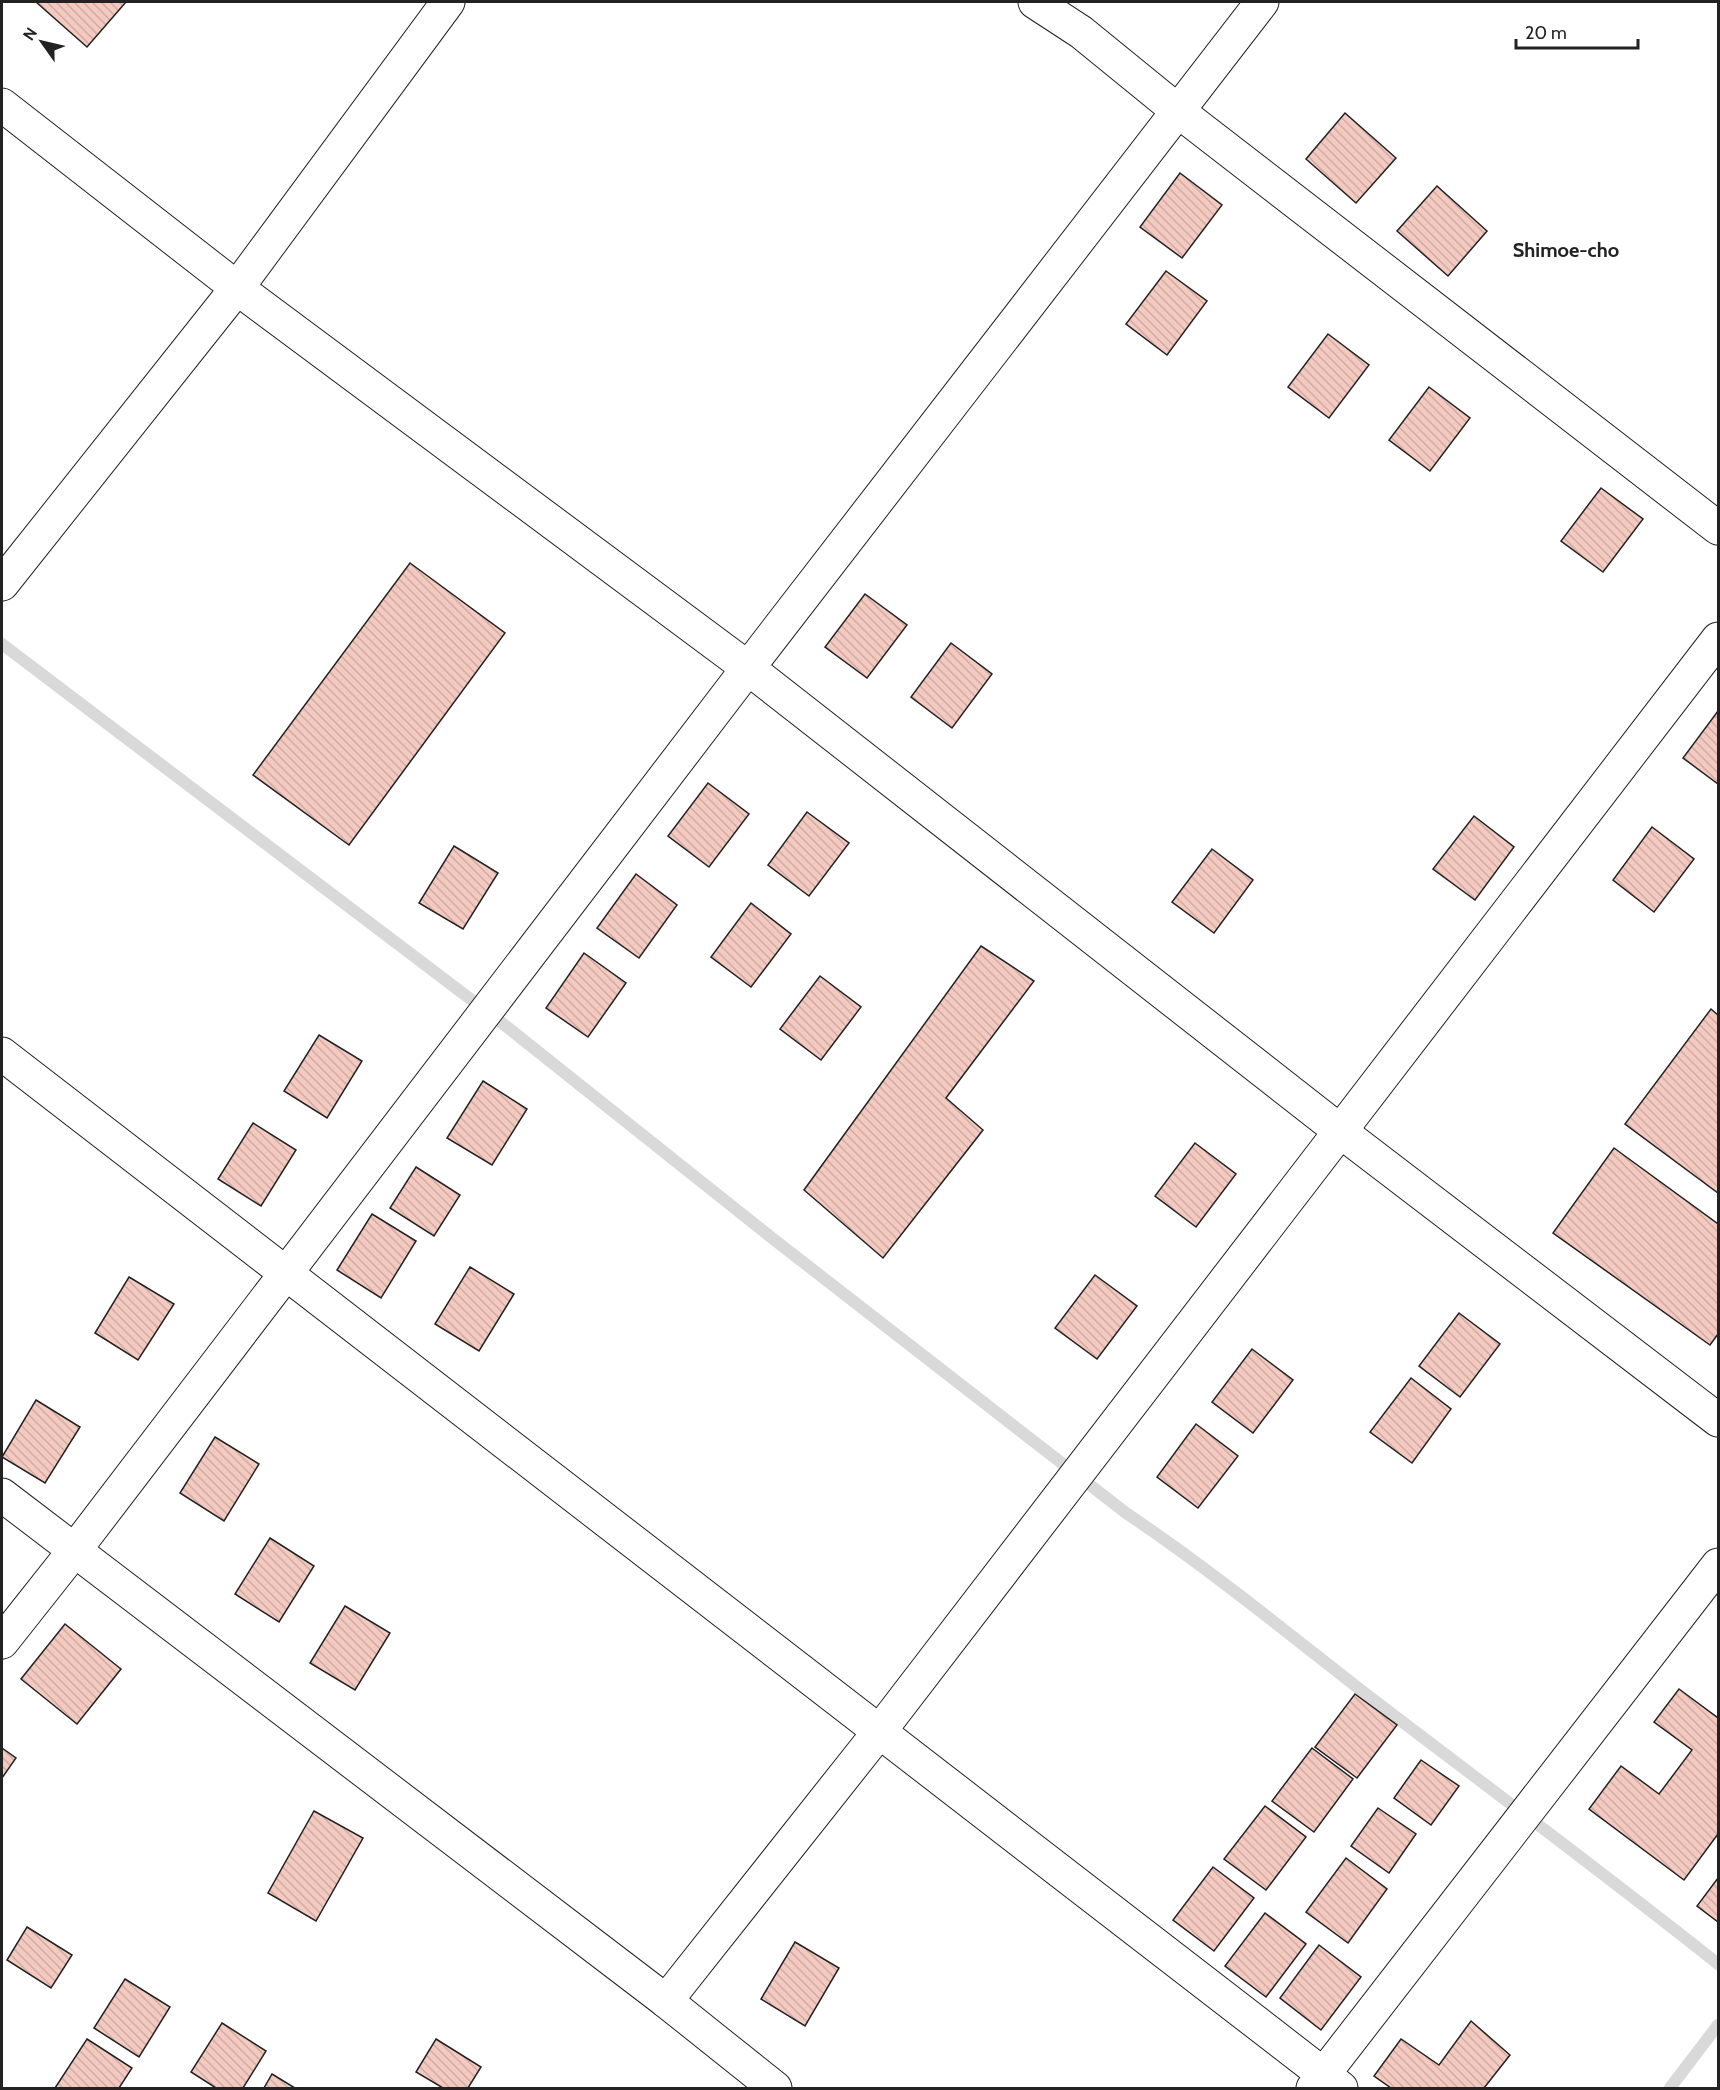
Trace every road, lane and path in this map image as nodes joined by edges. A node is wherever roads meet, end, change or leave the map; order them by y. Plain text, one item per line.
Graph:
1 (448, 2) edge
2 (1035, 2) edge
3 (1262, 2) edge
4 (2, 105) edge
5 (1178, 111) junction
6 (237, 288) junction
7 (1719, 528) edge
8 (2, 584) edge
9 (1719, 639) edge
10 (748, 668) junction
11 (2, 1054) edge
12 (1340, 1131) junction
13 (285, 1275) junction
14 (1719, 1420) edge
15 (2, 1495) edge
16 (74, 1551) junction
17 (1719, 1565) edge
18 (2, 1642) edge
19 (879, 1732) junction
20 (666, 2001) junction
21 (1326, 2084) edge
22 (775, 2088) edge

1 - 6 street
2 - 5 street
3 - 5 street
4 - 6 street
5 - 7 street
5 - 10 street
6 - 8 street
6 - 10 street
9 - 12 street
10 - 12 street
10 - 13 street
11 - 13 street
12 - 14 street
12 - 19 street
13 - 16 street
13 - 19 street
15 - 16 street
16 - 18 street
16 - 20 street
17 - 21 street
19 - 20 street
19 - 21 street
20 - 22 street

